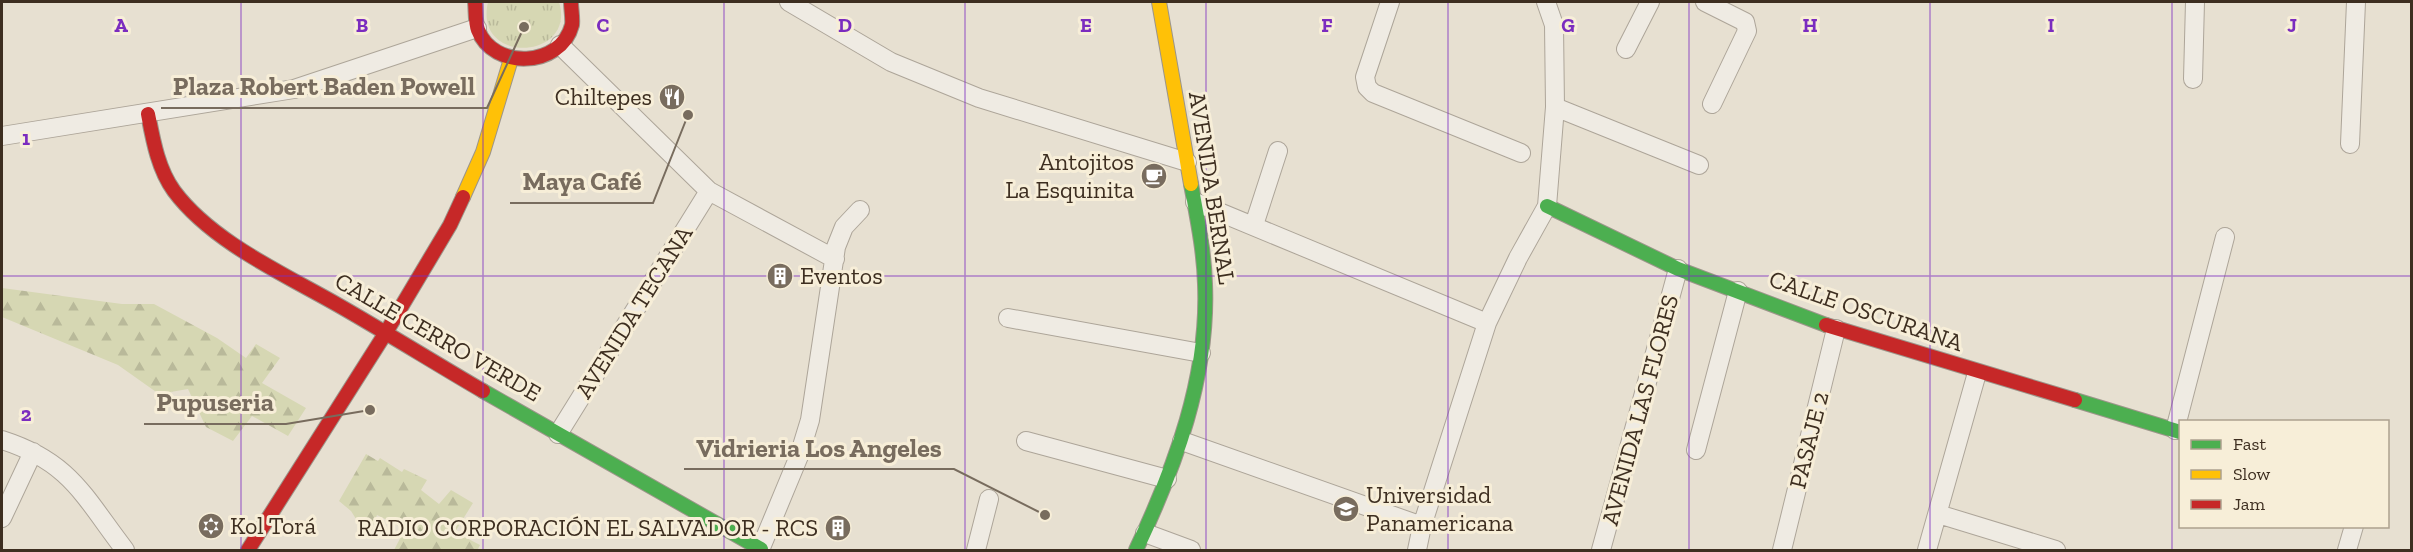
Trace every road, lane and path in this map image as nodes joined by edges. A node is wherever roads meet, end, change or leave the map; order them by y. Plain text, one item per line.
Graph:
1 (475, 2) edge
2 (571, 2) edge
3 (789, 2) edge
4 (1159, 2) edge
5 (1390, 2) edge
6 (1546, 2) edge
7 (1650, 2) edge
8 (1705, 2) edge
9 (2195, 2) edge
10 (2356, 2) edge
11 (477, 28) junction
12 (560, 45) junction
13 (1626, 49) dead end
14 (511, 59) junction
15 (2193, 79) dead end
16 (1712, 104) dead end
17 (1556, 107) junction
18 (148, 114) junction
19 (2, 136) edge
20 (2350, 144) dead end
21 (1278, 151) dead end
22 (1521, 153) dead end
23 (1187, 162) junction
24 (1699, 165) dead end
25 (709, 190) junction
26 (1195, 202) junction
27 (1547, 206) junction
28 (860, 210) dead end
29 (1254, 225) junction
30 (2225, 237) dead end
31 (835, 258) junction
32 (1678, 269) junction
33 (1738, 291) junction
34 (1008, 318) dead end
35 (1487, 322) junction
36 (1836, 329) junction
37 (385, 334) junction
38 (1201, 353) junction
39 (1977, 373) junction
40 (2181, 420) edge
41 (2178, 431) edge
42 (558, 434) junction
43 (2, 440) edge
44 (1026, 441) dead end
45 (1182, 441) junction
46 (1696, 450) dead end
47 (33, 452) junction
48 (1167, 479) junction
49 (988, 499) dead end
50 (1938, 514) junction
51 (2, 518) edge
52 (1422, 526) junction
53 (2353, 528) edge
54 (1145, 533) junction
55 (125, 550) edge
56 (248, 550) edge
57 (760, 550) edge
58 (976, 550) edge
59 (1136, 550) edge
60 (1191, 550) edge
61 (1417, 550) edge
62 (1601, 550) edge
63 (1782, 550) edge
64 (1927, 550) edge
65 (2056, 550) edge
66 (2347, 550) edge

1 - 11 street
2 - 12 street
3 - 23 street
4 - 23 street, AVENIDA BERNAL
5 - 22 street
6 - 17 street
7 - 13 street
8 - 16 street
9 - 15 street
10 - 20 street
11 - 14 street
11 - 18 street
12 - 14 street
12 - 25 street
14 - 37 street
17 - 24 street
17 - 27 street
18 - 19 street
18 - 37 street, CALLE CERRO VERDE
21 - 29 street
23 - 26 street, AVENIDA BERNAL
25 - 31 street
25 - 42 street, AVENIDA TECANA
26 - 29 street
26 - 38 street, AVENIDA BERNAL
27 - 32 street, CALLE OSCURANA
27 - 35 street
28 - 31 street
29 - 35 street
30 - 40 street
31 - 57 street
32 - 33 street, CALLE OSCURANA
32 - 62 street, AVENIDA LAS FLORES
33 - 36 street, CALLE OSCURANA
33 - 46 street
34 - 38 street
35 - 52 street
36 - 39 street, CALLE OSCURANA
36 - 63 street, PASAJE 2
37 - 42 street, CALLE CERRO VERDE
37 - 56 street
38 - 45 street, AVENIDA BERNAL
39 - 41 street, CALLE OSCURANA
39 - 50 street
42 - 57 street, CALLE CERRO VERDE
43 - 47 street
44 - 48 street
45 - 48 street, AVENIDA BERNAL
45 - 52 street
47 - 51 street
47 - 55 street
48 - 54 street, AVENIDA BERNAL
49 - 58 street
50 - 64 street
50 - 65 street
52 - 61 street
53 - 66 street
54 - 59 street, AVENIDA BERNAL
54 - 60 street

